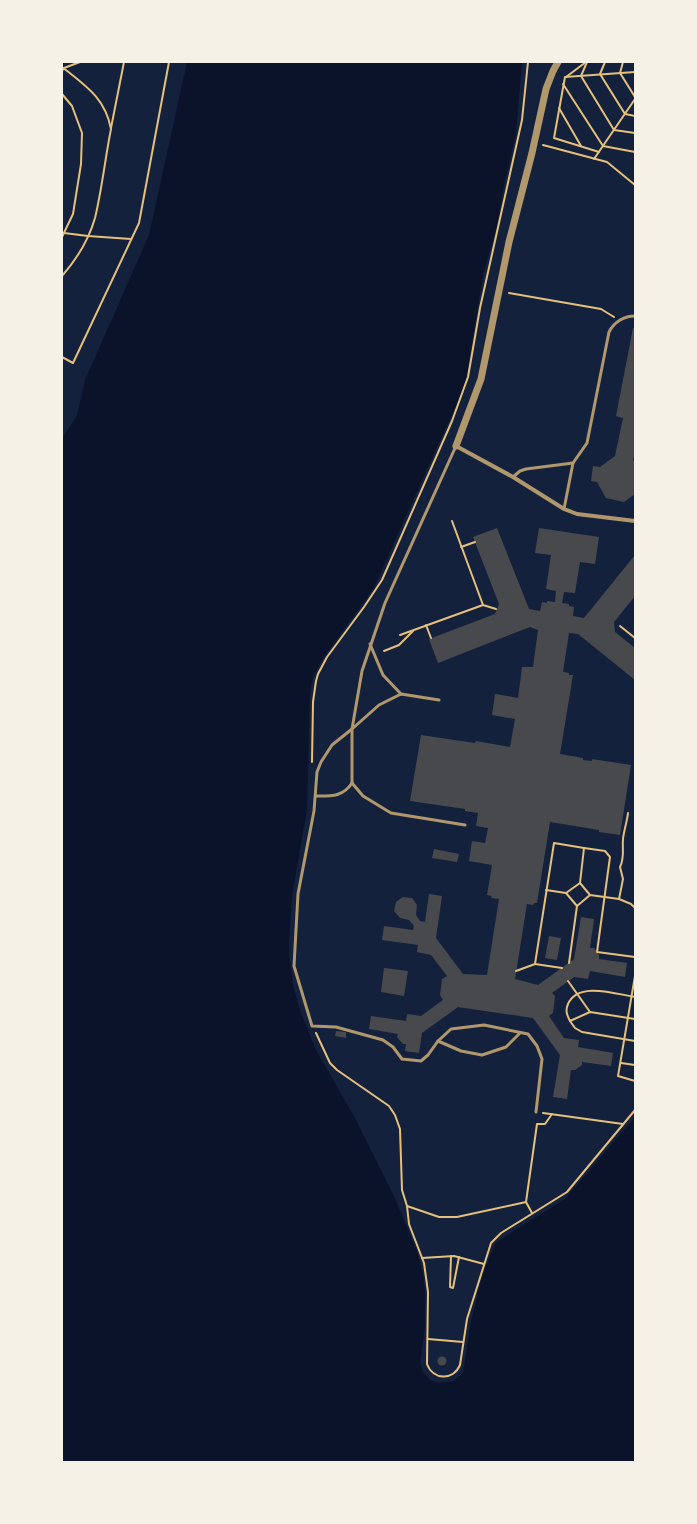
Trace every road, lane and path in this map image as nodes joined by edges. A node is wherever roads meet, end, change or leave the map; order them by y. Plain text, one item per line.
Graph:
1 (80, 62) edge
2 (124, 62) edge
3 (169, 62) edge
4 (528, 62) edge
5 (558, 62) edge
6 (586, 62) edge
7 (605, 62) edge
8 (623, 62) edge
9 (63, 68) edge
10 (62, 71) edge
11 (635, 72) edge
12 (620, 73) junction
13 (600, 74) junction
14 (581, 76) junction
15 (565, 77) junction
16 (563, 84) junction
17 (62, 94) edge
18 (635, 98) edge
19 (559, 108) junction
20 (625, 114) junction
21 (635, 116) edge
22 (111, 130) junction
23 (614, 130) junction
24 (635, 133) edge
25 (543, 145) dead end
26 (603, 146) junction
27 (582, 147) junction
28 (599, 152) junction
29 (635, 152) edge
30 (594, 159) junction
31 (635, 185) edge
32 (64, 233) junction
33 (88, 236) junction
34 (62, 237) edge
35 (131, 239) junction
36 (62, 276) edge
37 (510, 293) dead end
38 (635, 316) edge
39 (620, 320) junction
40 (62, 357) edge
41 (456, 446) junction
42 (573, 463) junction
43 (513, 477) junction
44 (564, 510) junction
45 (452, 521) dead end
46 (635, 521) edge
47 (475, 542) dead end
48 (461, 547) junction
49 (483, 604) junction
50 (496, 609) dead end
51 (426, 625) junction
52 (620, 626) dead end
53 (413, 630) junction
54 (400, 635) dead end
55 (431, 638) dead end
56 (635, 638) edge
57 (370, 644) junction
58 (384, 651) dead end
59 (401, 694) junction
60 (439, 700) dead end
61 (352, 729) junction
62 (312, 764) dead end
63 (352, 783) junction
64 (316, 796) junction
65 (628, 813) dead end
66 (465, 825) dead end
67 (584, 848) junction
68 (580, 882) junction
69 (546, 890) junction
70 (566, 893) junction
71 (590, 895) junction
72 (604, 897) junction
73 (619, 899) junction
74 (577, 906) junction
75 (635, 908) edge
76 (635, 957) edge
77 (569, 963) dead end
78 (535, 964) junction
79 (562, 968) dead end
80 (516, 971) dead end
81 (635, 976) edge
82 (568, 981) dead end
83 (577, 994) junction
84 (632, 997) junction
85 (635, 997) edge
86 (590, 1012) junction
87 (628, 1018) junction
88 (635, 1019) edge
89 (570, 1022) junction
90 (312, 1026) junction
91 (520, 1033) junction
92 (624, 1039) junction
93 (438, 1041) junction
94 (635, 1042) edge
95 (621, 1063) junction
96 (635, 1065) edge
97 (635, 1081) edge
98 (635, 1110) edge
99 (536, 1112) joint
100 (552, 1114) junction
101 (623, 1124) junction
102 (526, 1202) junction
103 (407, 1206) junction
104 (532, 1213) junction
105 (451, 1256) junction
106 (459, 1257) junction
107 (422, 1258) junction
108 (484, 1264) junction
109 (451, 1268) junction
110 (456, 1269) junction
111 (450, 1279) junction
112 (454, 1280) junction
113 (428, 1339) junction
114 (463, 1342) junction

1 - 9 path
2 - 22 path
3 - 35 path
4 - 62 path
5 - 41 street
6 - 14 path
6 - 15 path
7 - 13 path
8 - 12 path
9 - 10 path
9 - 22 path
11 - 12 path
12 - 13 path
12 - 18 path
13 - 14 path
13 - 20 path
14 - 15 path
14 - 23 path
15 - 16 path
16 - 19 path
16 - 26 path
17 - 32 path
18 - 20 path
19 - 27 path
19 - 27 path
20 - 21 path
20 - 23 path
22 - 33 path
23 - 24 path
23 - 26 path
25 - 30 path
26 - 28 path
26 - 29 path
27 - 28 path
28 - 30 path
30 - 31 path
32 - 33 path
32 - 34 path
33 - 35 path
33 - 36 path
35 - 40 path
37 - 39 path
38 - 39 lane
39 - 42 lane
41 - 43 street
41 - 57 lane
42 - 43 lane
42 - 44 lane
43 - 44 street
44 - 46 street
45 - 48 path
47 - 48 path
48 - 49 path
49 - 50 path
49 - 51 path
51 - 53 path
51 - 55 path
52 - 56 path
53 - 54 path
53 - 58 path
57 - 59 lane
57 - 61 lane
59 - 60 lane
59 - 61 lane
61 - 63 lane
61 - 64 lane
63 - 64 lane
63 - 66 lane
64 - 90 lane
65 - 73 path
67 - 68 path
67 - 69 path
67 - 72 path
68 - 70 path
68 - 71 path
69 - 70 path
69 - 78 path
70 - 74 path
71 - 72 path
71 - 74 path
72 - 73 path
72 - 76 path
73 - 75 path
74 - 77 path
78 - 79 path
78 - 80 path
81 - 84 path
82 - 83 path
83 - 84 path
83 - 86 path
83 - 89 path
84 - 85 path
84 - 87 path
86 - 87 path
86 - 89 path
87 - 88 path
87 - 92 path
89 - 92 path
90 - 93 lane
90 - 103 path
91 - 93 lane
91 - 93 lane
91 - 99 lane
92 - 94 path
92 - 95 path
95 - 96 path
95 - 97 path
98 - 101 path
99 - 100 path
100 - 101 path
100 - 102 path
101 - 104 path
102 - 103 path
102 - 104 path
103 - 107 path
104 - 108 path
105 - 106 path
105 - 107 path
105 - 109 path
106 - 108 path
106 - 110 path
107 - 113 path
108 - 114 path
109 - 110 path
109 - 111 path
110 - 112 path
111 - 112 path
111 - 112 path
113 - 114 path
113 - 114 path

